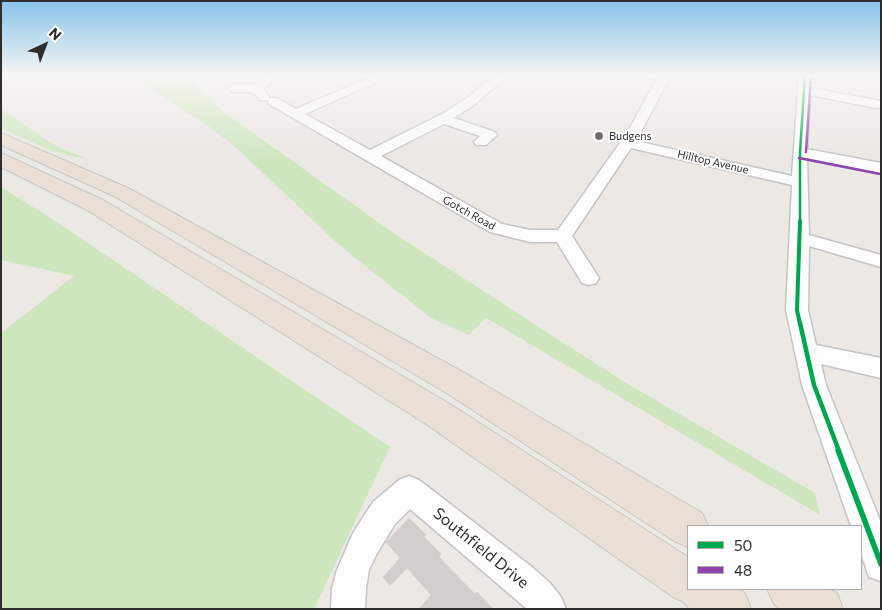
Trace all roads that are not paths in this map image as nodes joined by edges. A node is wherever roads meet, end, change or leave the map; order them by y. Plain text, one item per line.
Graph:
1 (279, 103) edge
2 (320, 103) edge
3 (467, 103) edge
4 (649, 103) edge
5 (803, 103) edge
6 (874, 103) edge
7 (877, 104) dead end
8 (296, 114) junction
9 (443, 119) junction
10 (504, 126) dead end
11 (1, 138) edge
12 (627, 143) junction
13 (800, 152) junction
14 (370, 156) junction
15 (1, 159) edge
16 (881, 168) edge
17 (799, 182) junction
18 (563, 236) junction
19 (800, 238) junction
20 (881, 261) edge
21 (589, 278) dead end
22 (806, 352) junction
23 (881, 368) edge
24 (687, 526) edge
25 (881, 565) edge
26 (687, 581) edge
27 (700, 590) edge
28 (791, 590) edge
29 (348, 609) edge
30 (549, 609) edge
31 (729, 609) edge
32 (821, 609) edge

1 - 8 street, Gotch Road
2 - 8 street
3 - 9 street
4 - 12 street
5 - 13 street
6 - 7 street
8 - 14 street, Gotch Road
9 - 10 street
9 - 14 street
11 - 24 highway
12 - 17 street, Hilltop Avenue
12 - 18 street
13 - 16 street
13 - 17 street
14 - 18 street, Gotch Road
15 - 26 highway
17 - 19 street
18 - 21 street
19 - 20 street
19 - 22 street
22 - 23 street
22 - 25 street
27 - 31 highway
28 - 32 highway
29 - 30 street, Southfield Drive

